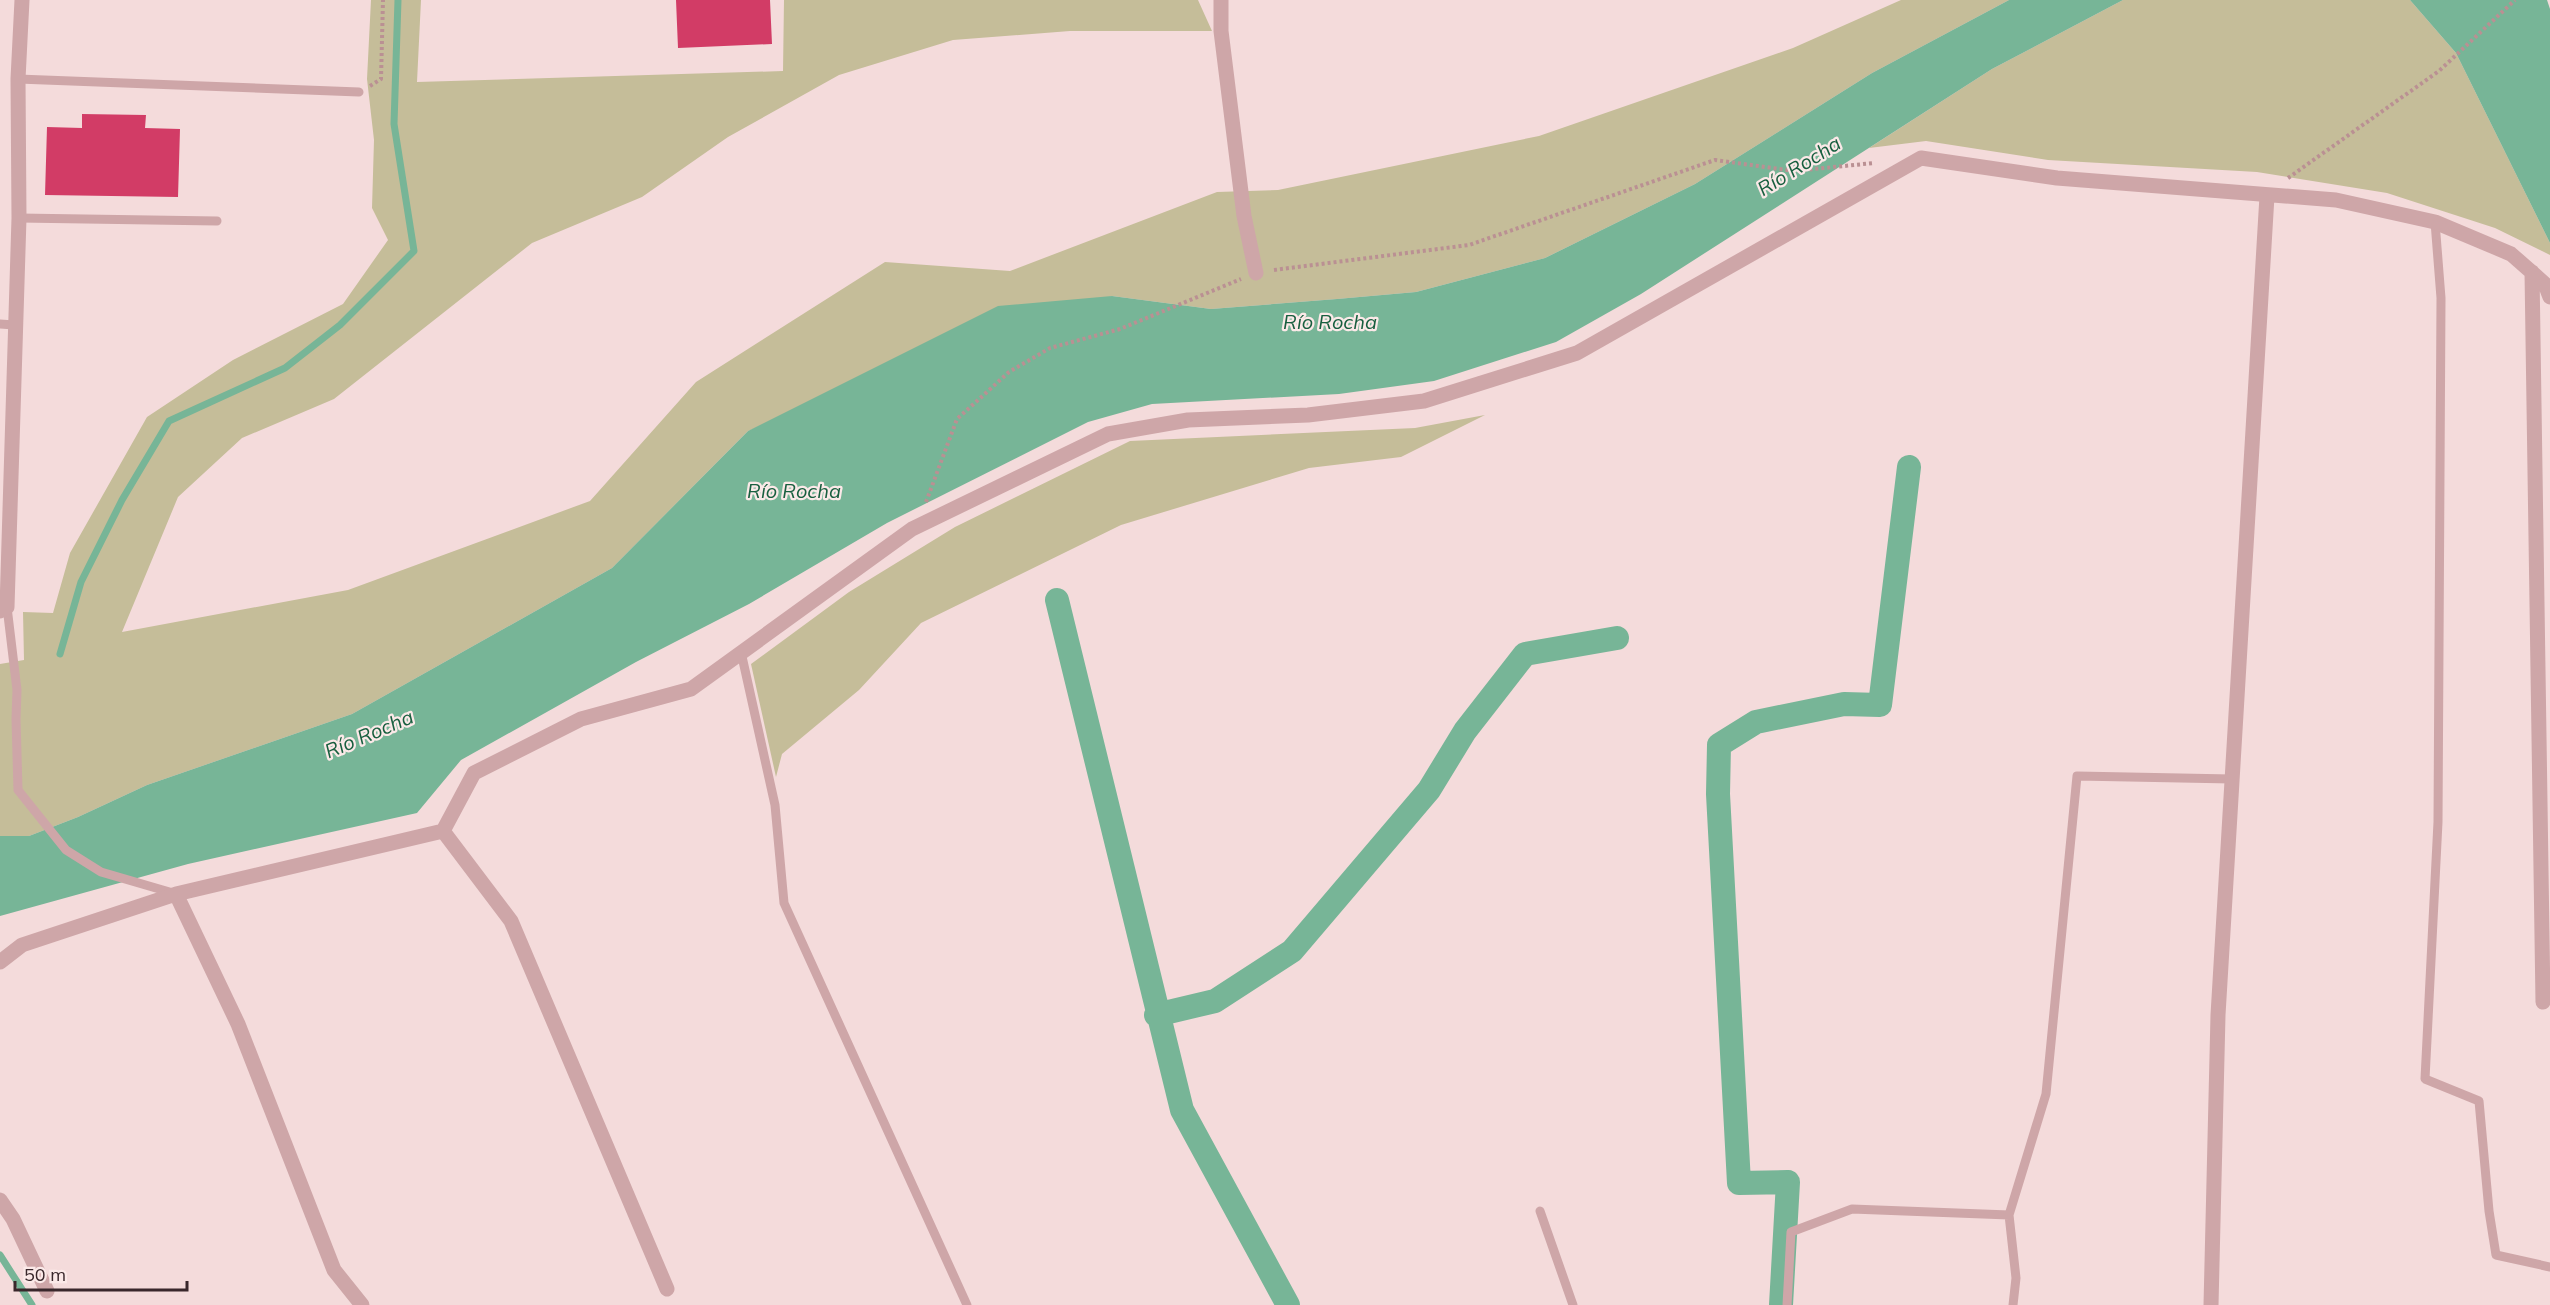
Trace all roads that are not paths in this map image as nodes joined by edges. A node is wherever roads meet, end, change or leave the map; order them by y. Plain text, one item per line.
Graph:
1 (22, 0) edge
2 (1221, 0) edge
3 (18, 79) junction
4 (359, 92) road end
5 (2267, 196) junction
6 (19, 218) junction
7 (217, 221) dead end
8 (2435, 222) junction
9 (2532, 272) junction
10 (1256, 273) road end
11 (2550, 297) edge
12 (7, 325) edge
13 (4, 609) edge
14 (741, 652) junction
15 (2232, 779) junction
16 (443, 831) junction
17 (176, 894) junction
18 (0, 963) edge
19 (2543, 1002) dead end
20 (0, 1200) edge
21 (1540, 1211) dead end
22 (2009, 1215) junction
23 (2550, 1267) edge
24 (667, 1289) dead end
25 (47, 1291) dead end
26 (362, 1305) edge
27 (968, 1305) edge
28 (1573, 1305) edge
29 (1786, 1305) edge
30 (2013, 1305) edge
31 (2211, 1305) edge

1 - 3 street
2 - 10 street
3 - 4 lane
3 - 6 street
5 - 8 street
5 - 14 street
5 - 15 street
6 - 7 lane
6 - 12 street
8 - 9 street
8 - 23 lane
9 - 11 street
9 - 19 street
12 - 13 street
13 - 17 lane
14 - 16 street
14 - 27 lane
15 - 22 lane
15 - 31 street
16 - 17 street
16 - 24 street
17 - 18 street
17 - 26 street
20 - 25 street
21 - 28 lane
22 - 29 lane
22 - 30 lane

